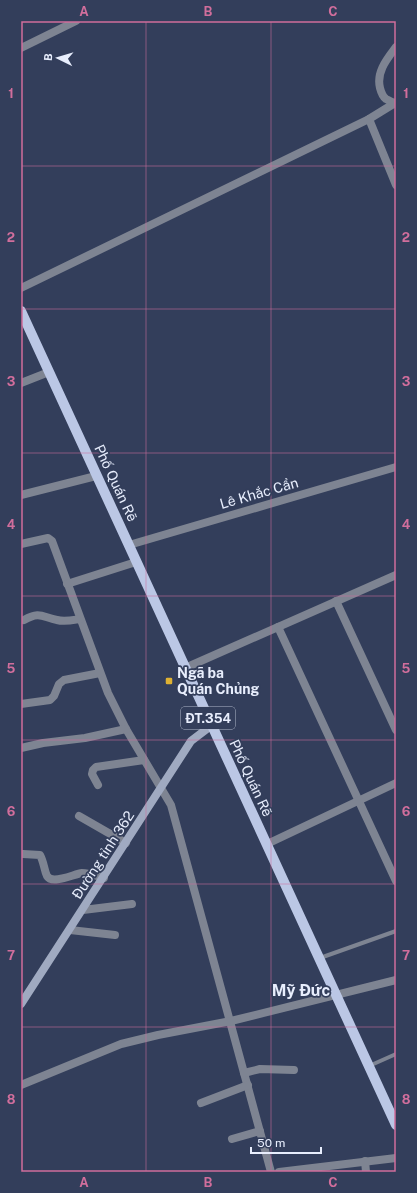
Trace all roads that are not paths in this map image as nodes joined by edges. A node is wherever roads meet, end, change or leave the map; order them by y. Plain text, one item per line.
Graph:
1 (76, 21) edge
2 (396, 47) edge
3 (21, 48) edge
4 (395, 104) edge
5 (369, 119) junction
6 (396, 185) edge
7 (21, 288) edge
8 (21, 311) edge
9 (49, 372) junction
10 (21, 383) edge
11 (396, 466) edge
12 (96, 476) junction
13 (21, 495) edge
14 (21, 544) edge
15 (129, 545) junction
16 (136, 562) junction
17 (396, 575) edge
18 (67, 584) junction
19 (336, 601) junction
20 (24, 620) dead end
21 (80, 620) junction
22 (278, 627) junction
23 (185, 668) junction
24 (100, 673) junction
25 (21, 704) edge
26 (212, 725) junction
27 (126, 729) junction
28 (396, 730) edge
29 (21, 748) edge
30 (144, 760) junction
31 (396, 783) edge
32 (98, 785) dead end
33 (161, 788) junction
34 (358, 801) junction
35 (79, 816) dead end
36 (126, 843) junction
37 (266, 844) junction
38 (23, 854) dead end
39 (104, 878) junction
40 (396, 881) edge
41 (132, 904) dead end
42 (83, 910) junction
43 (70, 930) junction
44 (396, 932) edge
45 (115, 935) dead end
46 (319, 958) junction
47 (396, 980) edge
48 (336, 995) junction
49 (21, 1004) edge
50 (231, 1021) junction
51 (396, 1054) edge
52 (369, 1066) junction
53 (294, 1070) dead end
54 (244, 1073) junction
55 (21, 1085) edge
56 (248, 1085) junction
57 (201, 1103) dead end
58 (396, 1125) edge
59 (260, 1131) junction
60 (232, 1139) dead end
61 (396, 1158) edge
62 (365, 1161) junction
63 (271, 1172) edge
64 (279, 1172) edge
65 (366, 1172) edge

1 - 3 street
2 - 4 street
4 - 5 street
5 - 6 street
5 - 7 street
8 - 9 main road, Phố Quán Rẽ / ĐT.354
9 - 10 street
9 - 12 main road, Phố Quán Rẽ / ĐT.354
11 - 15 street, Lê Khắc Cẩn
12 - 13 street
12 - 15 main road, Phố Quán Rẽ / ĐT.354
14 - 18 street
15 - 16 main road, Phố Quán Rẽ / ĐT.354
16 - 18 street
16 - 23 main road, Phố Quán Rẽ / ĐT.354
17 - 19 street
18 - 21 street
19 - 22 street
19 - 28 street
20 - 21 street
21 - 24 street
22 - 23 street
22 - 34 street
23 - 26 main road, Phố Quán Rẽ / ĐT.354
24 - 25 street
24 - 27 street
26 - 33 main road, Đường tỉnh 362
26 - 37 main road, Phố Quán Rẽ / ĐT.354
27 - 29 street
27 - 30 street
30 - 32 street
30 - 33 street
31 - 34 street
33 - 36 main road, Đường tỉnh 362
33 - 50 street
34 - 37 street
34 - 40 street
35 - 36 street
36 - 39 main road, Đường tỉnh 362
37 - 46 main road, Phố Quán Rẽ / ĐT.354
38 - 39 street
39 - 42 main road, Đường tỉnh 362
41 - 42 street
42 - 43 main road, Đường tỉnh 362
43 - 45 street
43 - 49 main road, Đường tỉnh 362
44 - 46 lane
46 - 48 main road, Phố Quán Rẽ / ĐT.354
47 - 48 street
48 - 50 street
48 - 52 main road, Phố Quán Rẽ / ĐT.354
50 - 54 street
50 - 55 street
51 - 52 lane
52 - 58 main road, Phố Quán Rẽ / ĐT.354
53 - 54 street
54 - 56 street
56 - 57 street
56 - 59 street
59 - 60 street
59 - 63 street
61 - 62 street
62 - 64 street
62 - 65 street

